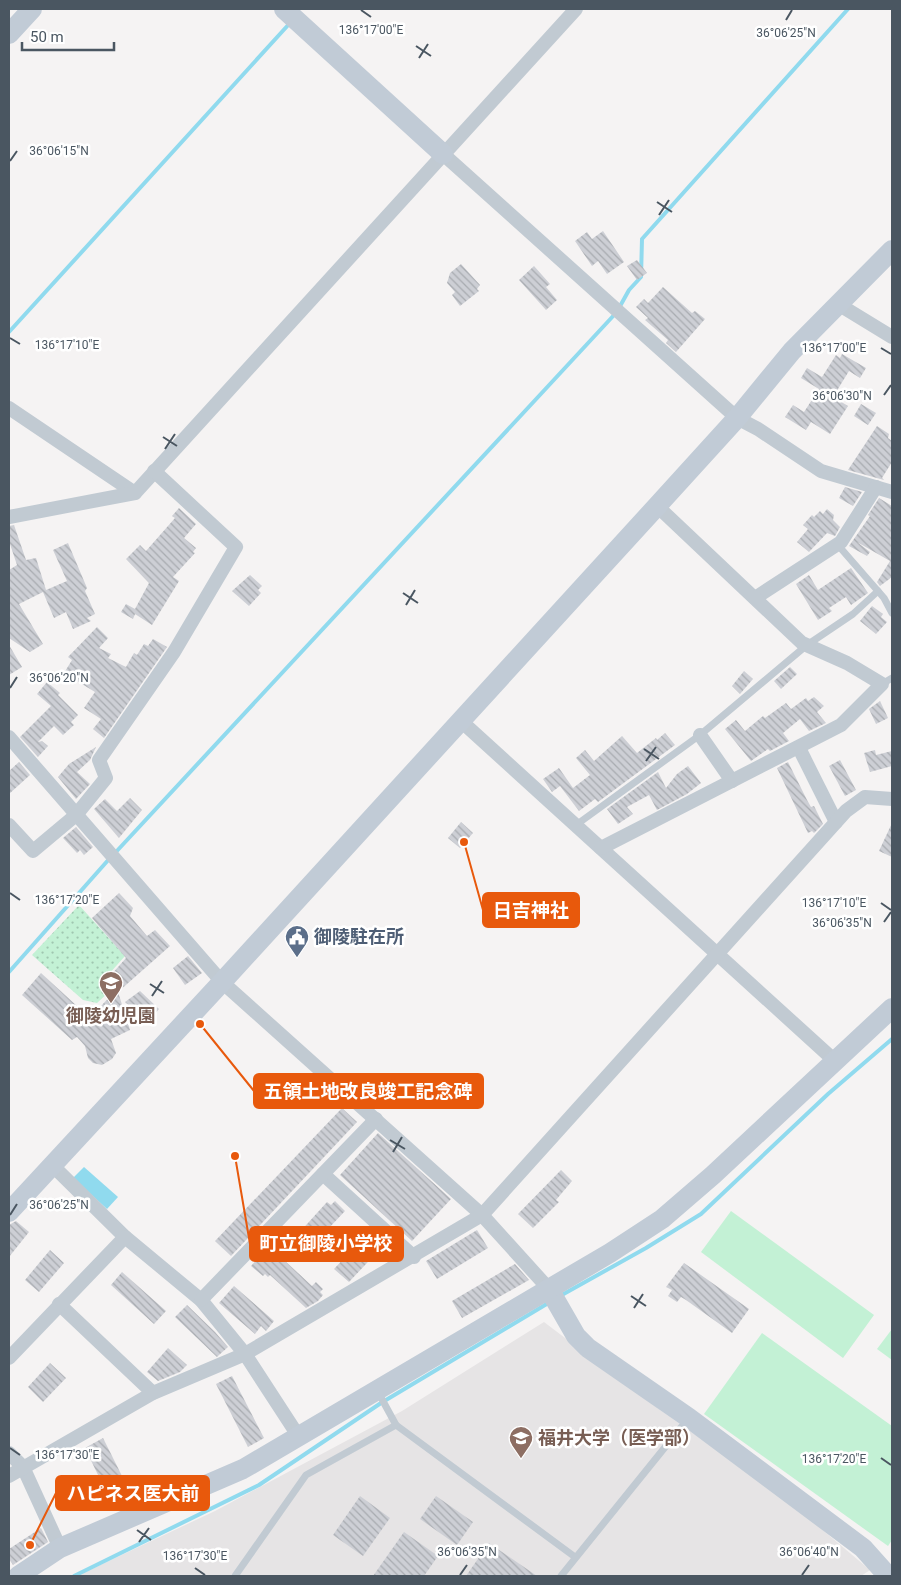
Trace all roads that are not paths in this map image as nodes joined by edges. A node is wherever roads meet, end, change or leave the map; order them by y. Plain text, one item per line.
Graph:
1 (32, 9) edge
2 (284, 9) edge
3 (576, 9) edge
4 (9, 34) edge
5 (442, 154) junction
6 (892, 250) edge
7 (838, 304) junction
8 (892, 337) edge
9 (9, 408) edge
10 (737, 418) junction
11 (154, 471) junction
12 (876, 487) junction
13 (892, 492) edge
14 (135, 493) junction
15 (657, 506) junction
16 (9, 517) edge
17 (837, 544) junction
18 (878, 591) junction
19 (755, 598) junction
20 (892, 613) edge
21 (807, 646) junction
22 (887, 681) edge
23 (461, 721) junction
24 (700, 735) junction
25 (9, 737) edge
26 (799, 748) junction
27 (732, 781) junction
28 (892, 799) edge
29 (76, 815) junction
30 (836, 822) junction
31 (9, 825) edge
32 (576, 825) junction
33 (601, 848) junction
34 (717, 953) junction
35 (222, 982) junction
36 (892, 1008) edge
37 (835, 1061) junction
38 (376, 1119) junction
39 (52, 1165) junction
40 (323, 1174) junction
41 (9, 1212) edge
42 (482, 1215) junction
43 (124, 1237) junction
44 (414, 1256) junction
45 (549, 1289) junction
46 (201, 1300) junction
47 (59, 1304) junction
48 (245, 1354) junction
49 (9, 1358) edge
50 (378, 1392) junction
51 (153, 1393) junction
52 (689, 1418) junction
53 (396, 1425) junction
54 (299, 1437) junction
55 (9, 1453) edge
56 (23, 1467) junction
57 (9, 1476) edge
58 (60, 1548) junction
59 (575, 1557) junction
60 (20, 1576) edge
61 (235, 1576) edge
62 (561, 1576) edge
63 (888, 1576) edge

1 - 4 street
2 - 5 street
3 - 5 street
5 - 10 street
5 - 11 street
6 - 7 street
7 - 8 street
7 - 10 street
9 - 14 street
10 - 12 street
10 - 15 street
11 - 14 street
11 - 29 street
12 - 13 street
12 - 17 street
14 - 16 street
15 - 19 street
15 - 23 street
17 - 18 lane
17 - 19 street
18 - 20 lane
18 - 21 lane
19 - 21 street
21 - 22 street
21 - 24 lane
22 - 26 street
23 - 32 street
23 - 35 street
24 - 27 street
24 - 32 lane
25 - 29 street
26 - 27 street
26 - 30 street
27 - 33 street
28 - 30 street
29 - 31 street
29 - 35 street
30 - 34 street
32 - 33 street
33 - 34 street
34 - 37 street
34 - 42 street
35 - 38 street
35 - 39 street
36 - 37 street
37 - 45 street
38 - 40 street
38 - 42 street
39 - 41 street
39 - 43 street
40 - 44 street
40 - 46 street
42 - 44 street
42 - 45 street
43 - 46 street
43 - 47 street
44 - 48 street
45 - 50 street
45 - 52 street
46 - 48 street
47 - 49 street
47 - 51 street
48 - 51 street
48 - 54 street
50 - 53 lane
50 - 54 street
51 - 56 street
52 - 59 lane
52 - 63 street
53 - 59 lane
53 - 61 lane
54 - 58 street
55 - 56 street
56 - 57 street
56 - 58 street
58 - 60 street
59 - 62 lane

